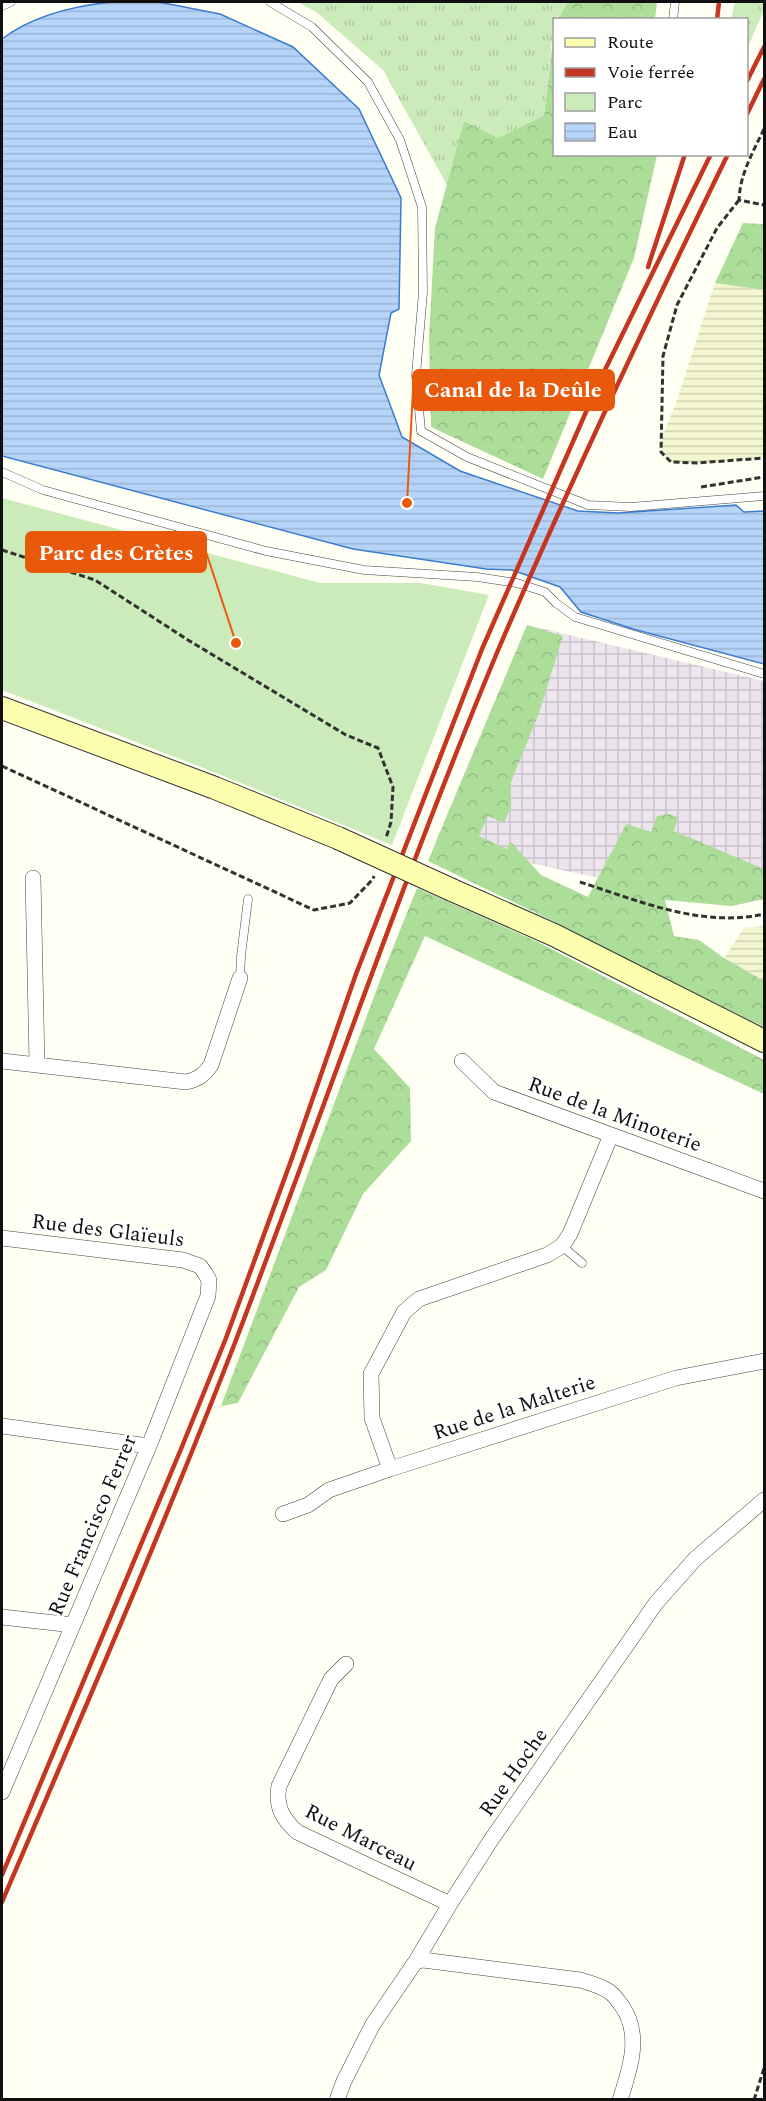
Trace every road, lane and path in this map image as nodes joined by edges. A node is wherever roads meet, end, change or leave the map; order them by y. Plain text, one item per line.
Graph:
1 (11, 2) edge
2 (270, 2) edge
3 (675, 2) edge
4 (2, 6) edge
5 (673, 18) edge
6 (765, 129) edge
7 (739, 200) junction
8 (765, 205) edge
9 (765, 458) edge
10 (2, 472) edge
11 (765, 477) edge
12 (765, 496) edge
13 (678, 502) junction
14 (2, 550) edge
15 (765, 674) edge
16 (2, 708) edge
17 (2, 766) edge
18 (384, 845) dead end
19 (377, 868) dead end
20 (33, 878) dead end
21 (580, 882) dead end
22 (248, 899) dead end
23 (765, 914) edge
24 (240, 978) joint
25 (765, 1041) edge
26 (2, 1061) edge
27 (462, 1061) dead end
28 (37, 1064) junction
29 (611, 1135) junction
30 (765, 1191) edge
31 (2, 1238) edge
32 (562, 1245) junction
33 (582, 1263) dead end
34 (205, 1273) joint
35 (765, 1361) edge
36 (2, 1426) edge
37 (149, 1446) junction
38 (390, 1468) junction
39 (763, 1505) edge
40 (283, 1514) dead end
41 (2, 1617) edge
42 (73, 1625) junction
43 (346, 1664) dead end
44 (2, 1792) edge
45 (450, 1904) junction
46 (416, 1961) junction
47 (765, 2068) edge
48 (337, 2100) edge
49 (620, 2100) edge
50 (754, 2100) edge

1 - 4 lane
2 - 13 lane
3 - 5 lane
6 - 7 path
7 - 8 path
7 - 9 path
10 - 15 lane
11 - 13 path
12 - 13 lane
14 - 18 path
16 - 25 main road, bridge
17 - 19 path
20 - 28 street
21 - 23 path
22 - 24 lane
24 - 28 street
26 - 28 street
27 - 29 street, Rue de la Minoterie
29 - 30 street, Rue de la Minoterie
29 - 32 street
31 - 34 street, Rue des Glaïeuls
32 - 33 lane
32 - 38 street
34 - 37 street, Rue Francisco Ferrer
35 - 38 street, Rue de la Malterie
36 - 37 street
37 - 42 street, Rue Francisco Ferrer
38 - 40 street, Rue de la Malterie
39 - 45 street, Rue Hoche
41 - 42 street
42 - 44 street, Rue Francisco Ferrer
43 - 45 street, Rue Marceau
45 - 46 street, Rue Hoche
46 - 48 street, Rue Hoche
46 - 49 street
47 - 50 path

